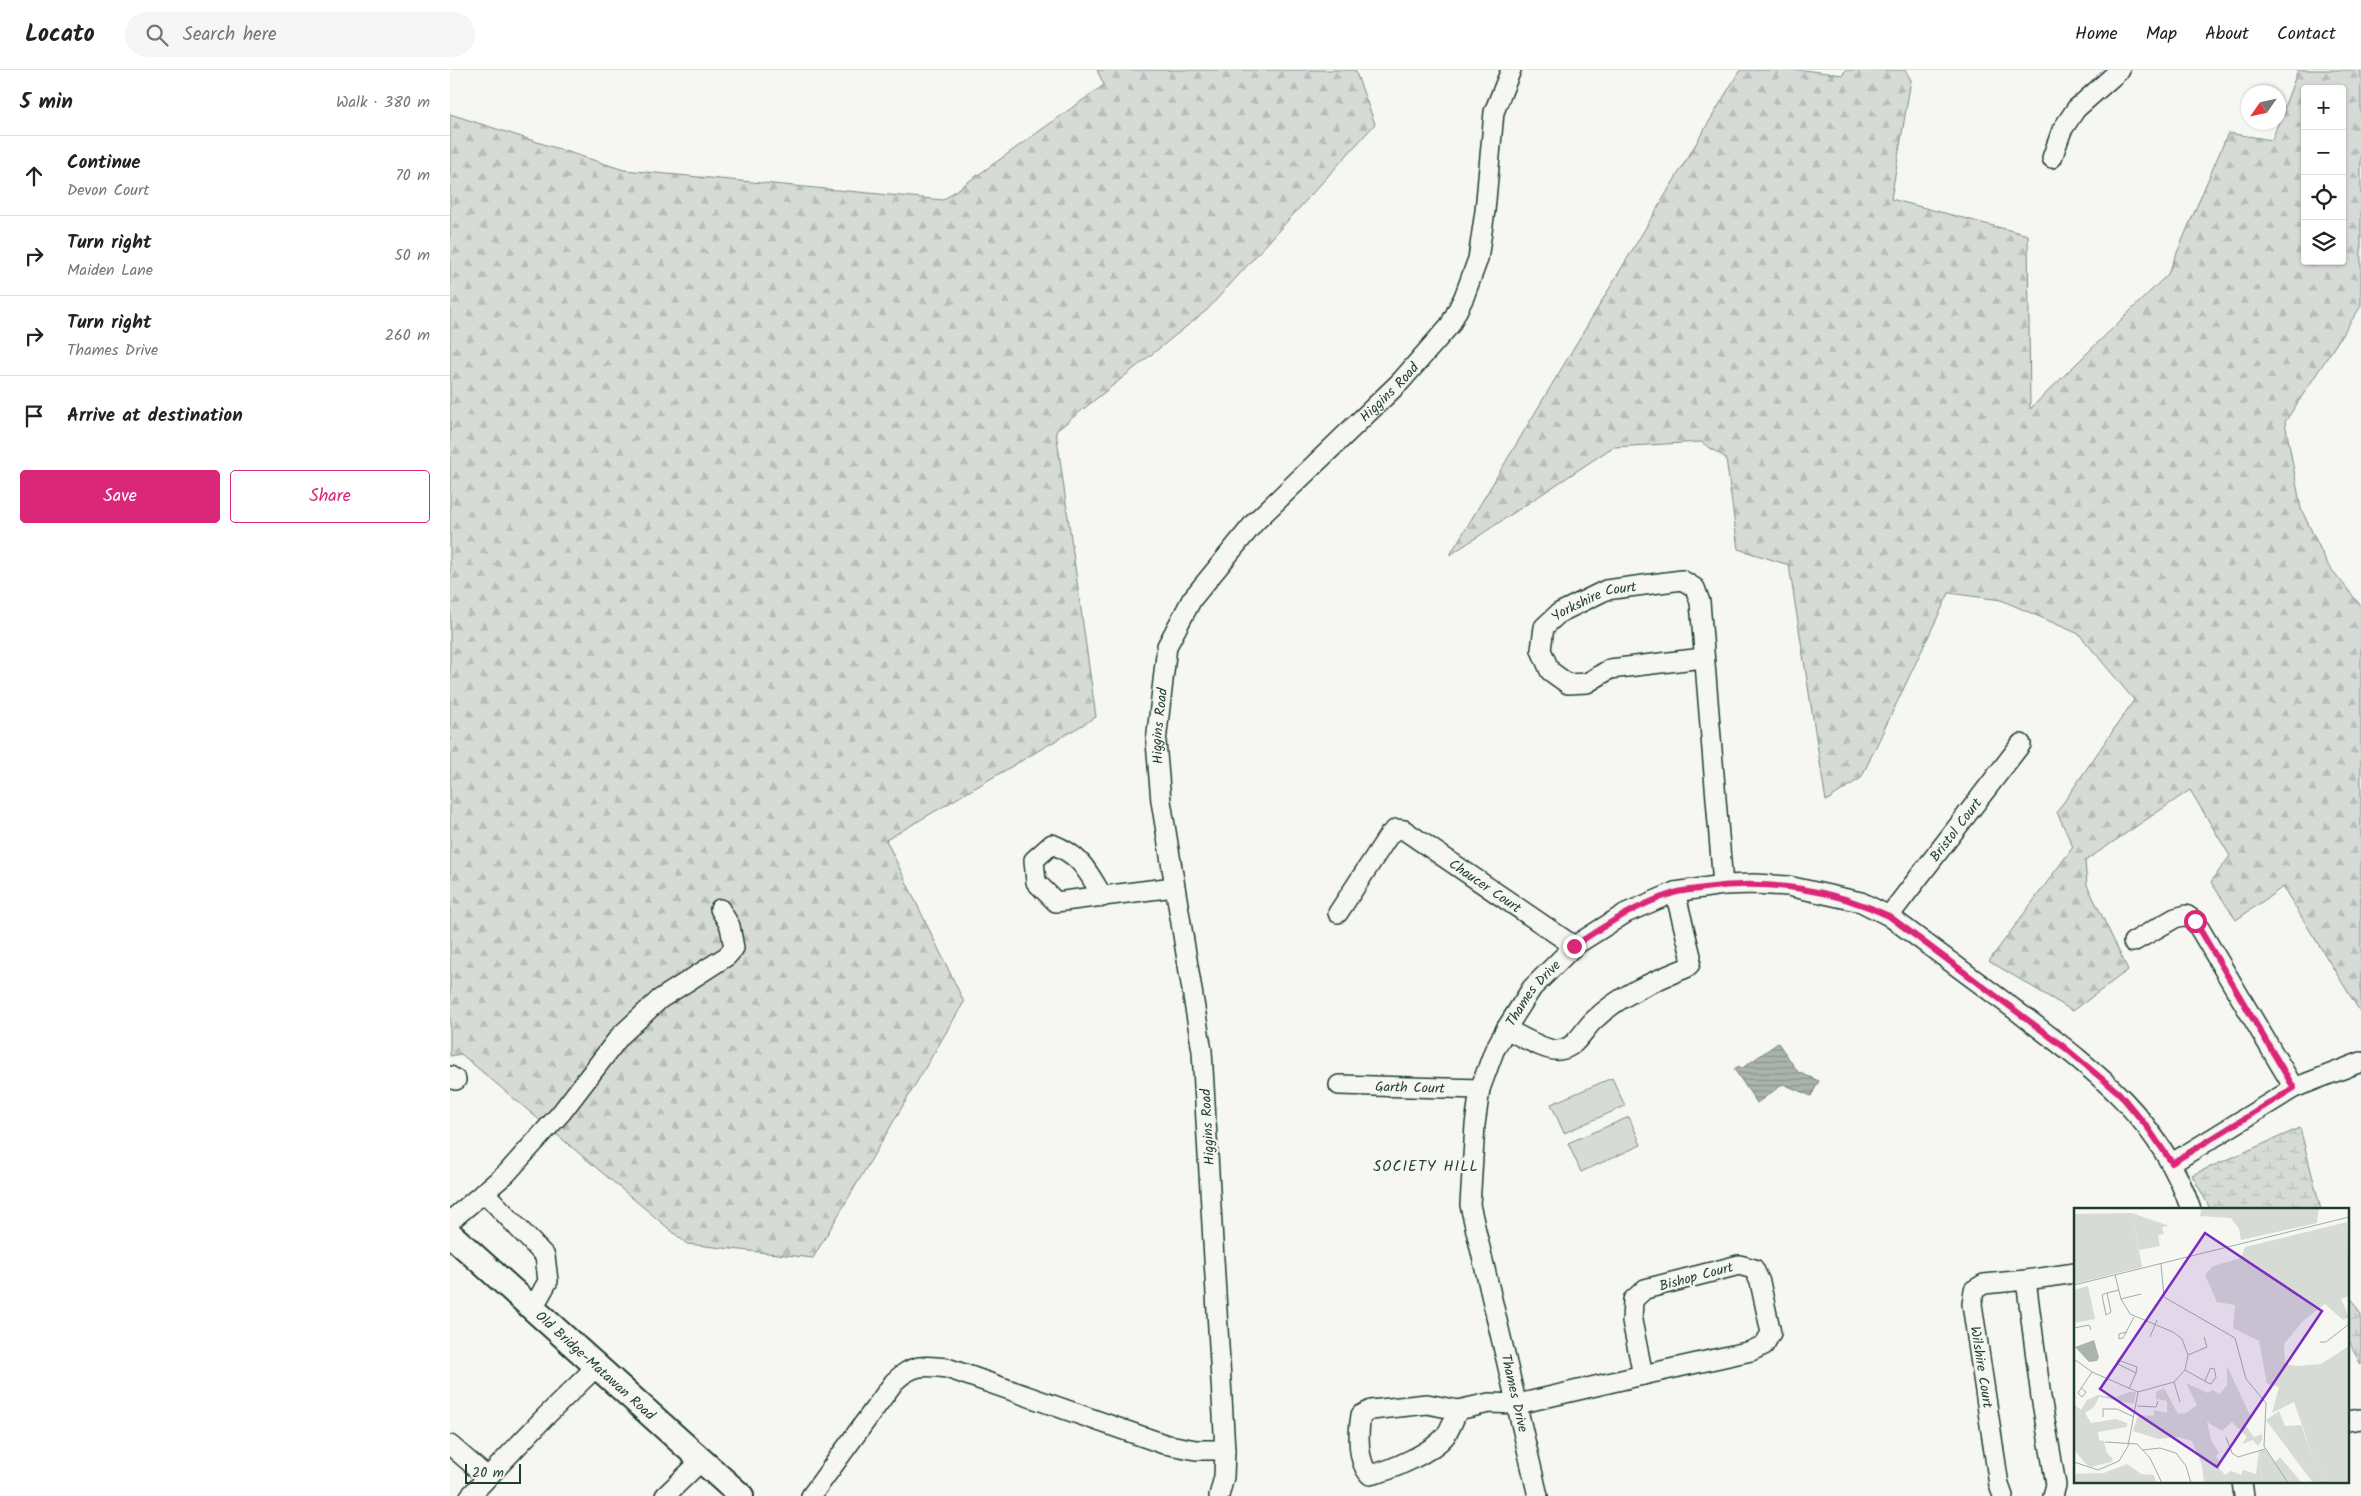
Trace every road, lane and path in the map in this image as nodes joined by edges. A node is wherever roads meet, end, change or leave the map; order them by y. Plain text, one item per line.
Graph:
1 (1511, 70) edge
2 (2120, 70) edge
3 (2052, 158) dead end
4 (1703, 658) junction
5 (2021, 744) dead end
6 (1723, 885) junction
7 (1174, 887) junction
8 (1675, 892) junction
9 (1103, 897) dead end
10 (720, 909) dead end
11 (1338, 913) dead end
12 (1889, 916) junction
13 (2133, 942) dead end
14 (1574, 946) junction
15 (1506, 1029) junction
16 (2361, 1062) edge
17 (1339, 1085) dead end
18 (2294, 1088) junction
19 (1480, 1089) junction
20 (2172, 1163) junction
21 (484, 1192) junction
22 (2190, 1208) edge
23 (450, 1220) edge
24 (450, 1234) edge
25 (2074, 1273) edge
26 (2026, 1280) junction
27 (534, 1308) junction
28 (597, 1366) junction
29 (1643, 1375) junction
30 (1518, 1404) junction
31 (1458, 1410) junction
32 (2361, 1419) edge
33 (2348, 1421) edge
34 (450, 1445) edge
35 (1225, 1450) junction
36 (701, 1460) junction
37 (487, 1477) junction
38 (470, 1496) edge
39 (665, 1496) edge
40 (741, 1496) edge
41 (810, 1496) edge
42 (1219, 1496) edge
43 (1538, 1496) edge
44 (2003, 1496) edge
45 (2053, 1496) edge

1 - 7 street, Higgins Road
2 - 3 street
4 - 4 street, Yorkshire Court
4 - 6 street, Yorkshire Court
5 - 12 street, Bristol Court
6 - 8 street, Thames Drive
6 - 12 street, Thames Drive
7 - 9 street
7 - 35 street, Higgins Road
8 - 14 street, Thames Drive
8 - 15 street
10 - 21 street
11 - 14 street, Chaucer Court
12 - 20 street, Thames Drive
13 - 18 street
14 - 15 street, Thames Drive
15 - 19 street, Thames Drive
16 - 18 street
17 - 19 street, Garth Court
18 - 20 street
19 - 30 street, Thames Drive
20 - 22 street, Thames Drive
21 - 23 street
21 - 27 street
24 - 27 main road, Old Bridge-Matawan Road
25 - 26 street, Wilshire Court
26 - 44 street, Wilshire Court
26 - 45 street
27 - 28 main road, Old Bridge-Matawan Road
28 - 36 main road, Old Bridge-Matawan Road
28 - 37 street
29 - 29 street, Bishop Court
29 - 30 street, Bishop Court
30 - 31 street, Bishop Court
30 - 43 street, Thames Drive
31 - 31 street
32 - 33 street
34 - 37 street
35 - 41 street
35 - 42 street, Higgins Road
36 - 39 street
36 - 40 main road, Old Bridge-Matawan Road
37 - 38 street

